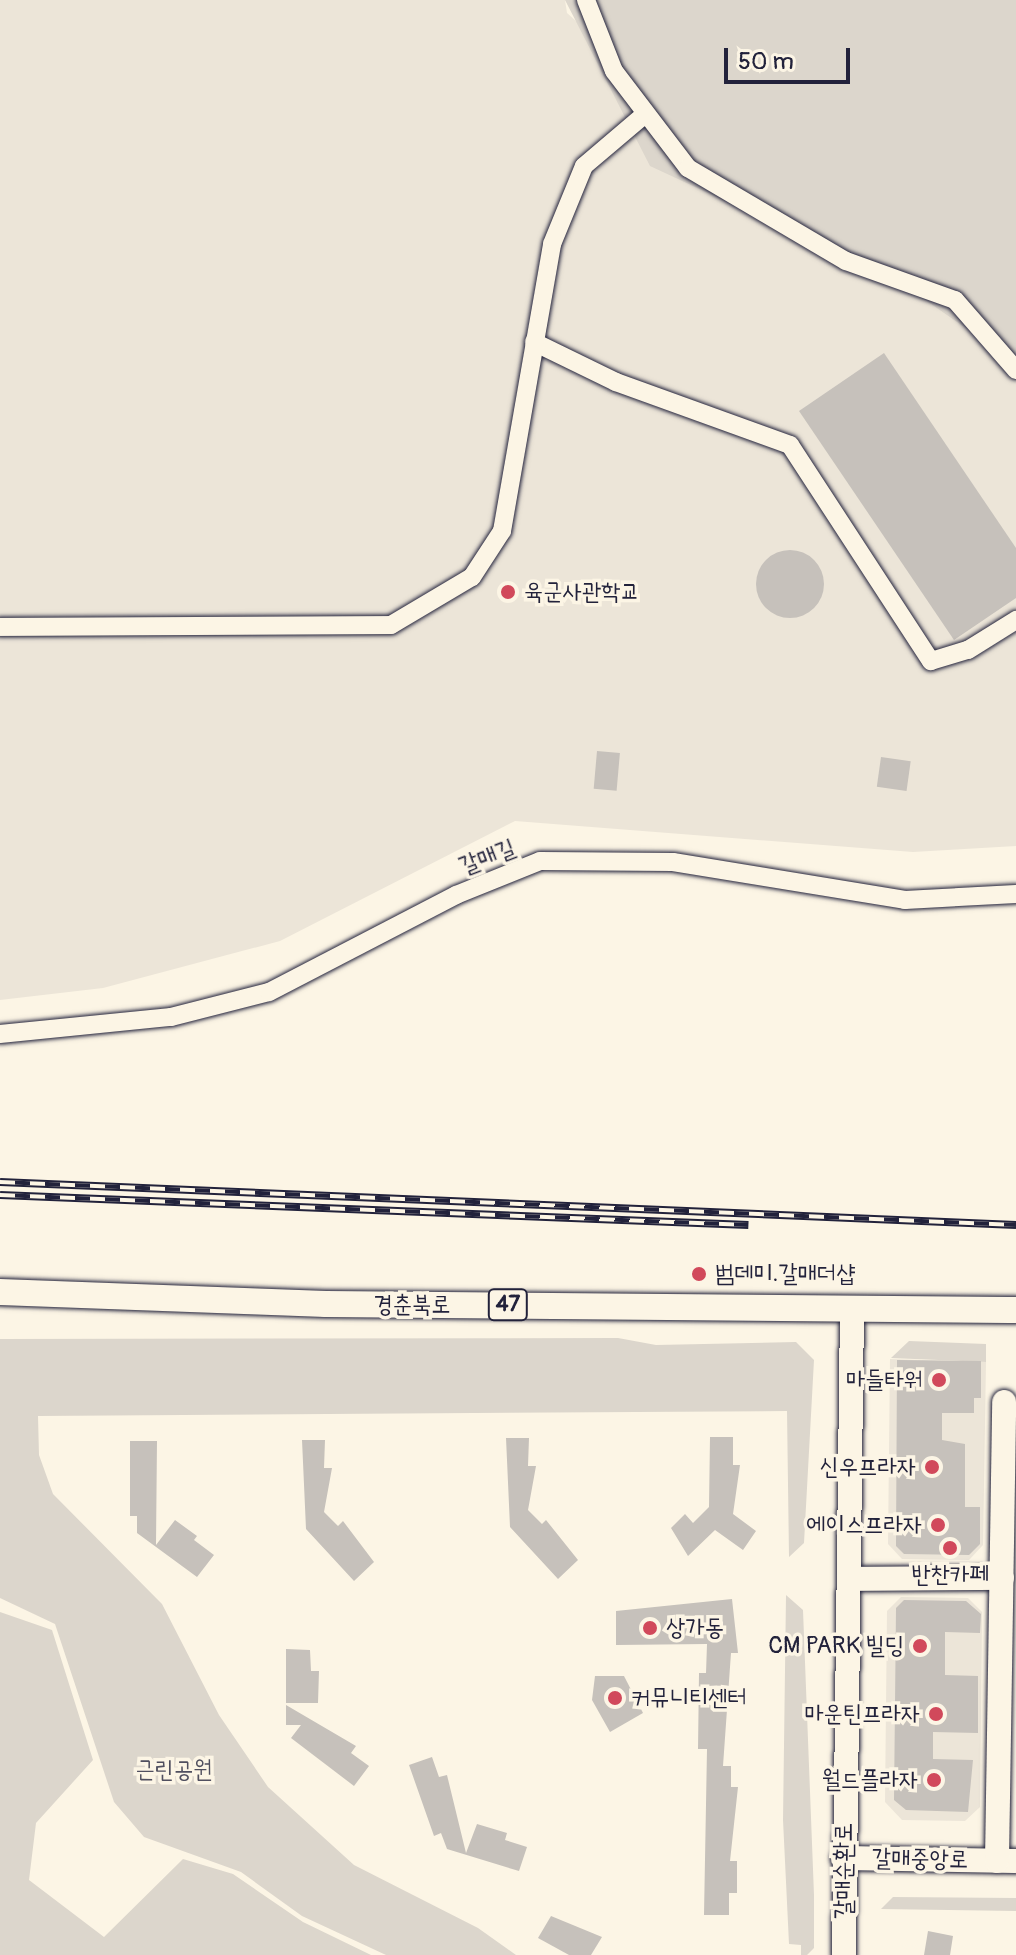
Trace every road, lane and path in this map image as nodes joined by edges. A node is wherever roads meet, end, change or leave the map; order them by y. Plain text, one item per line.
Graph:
1 (586, 0) edge
2 (643, 116) junction
3 (534, 342) junction
4 (1016, 370) edge
5 (1016, 620) edge
6 (0, 627) edge
7 (1016, 894) edge
8 (0, 1034) edge
9 (0, 1292) edge
10 (852, 1308) junction
11 (1016, 1310) edge
12 (1004, 1402) dead end
13 (1002, 1578) junction
14 (849, 1579) junction
15 (843, 1858) junction
16 (1006, 1861) edge
17 (844, 1955) edge

1 - 2 street
2 - 3 street
2 - 4 street
3 - 5 street
3 - 6 street
7 - 8 street, 갈매길
9 - 10 main road, 경춘북로 / 47
10 - 11 main road, 경춘북로 / 47
10 - 14 street, 갈매순환로
12 - 13 street, 갈매중앙로
13 - 14 street
13 - 16 street, 갈매중앙로
14 - 15 street, 갈매순환로
15 - 16 street, 갈매중앙로
15 - 17 street, 갈매순환로

